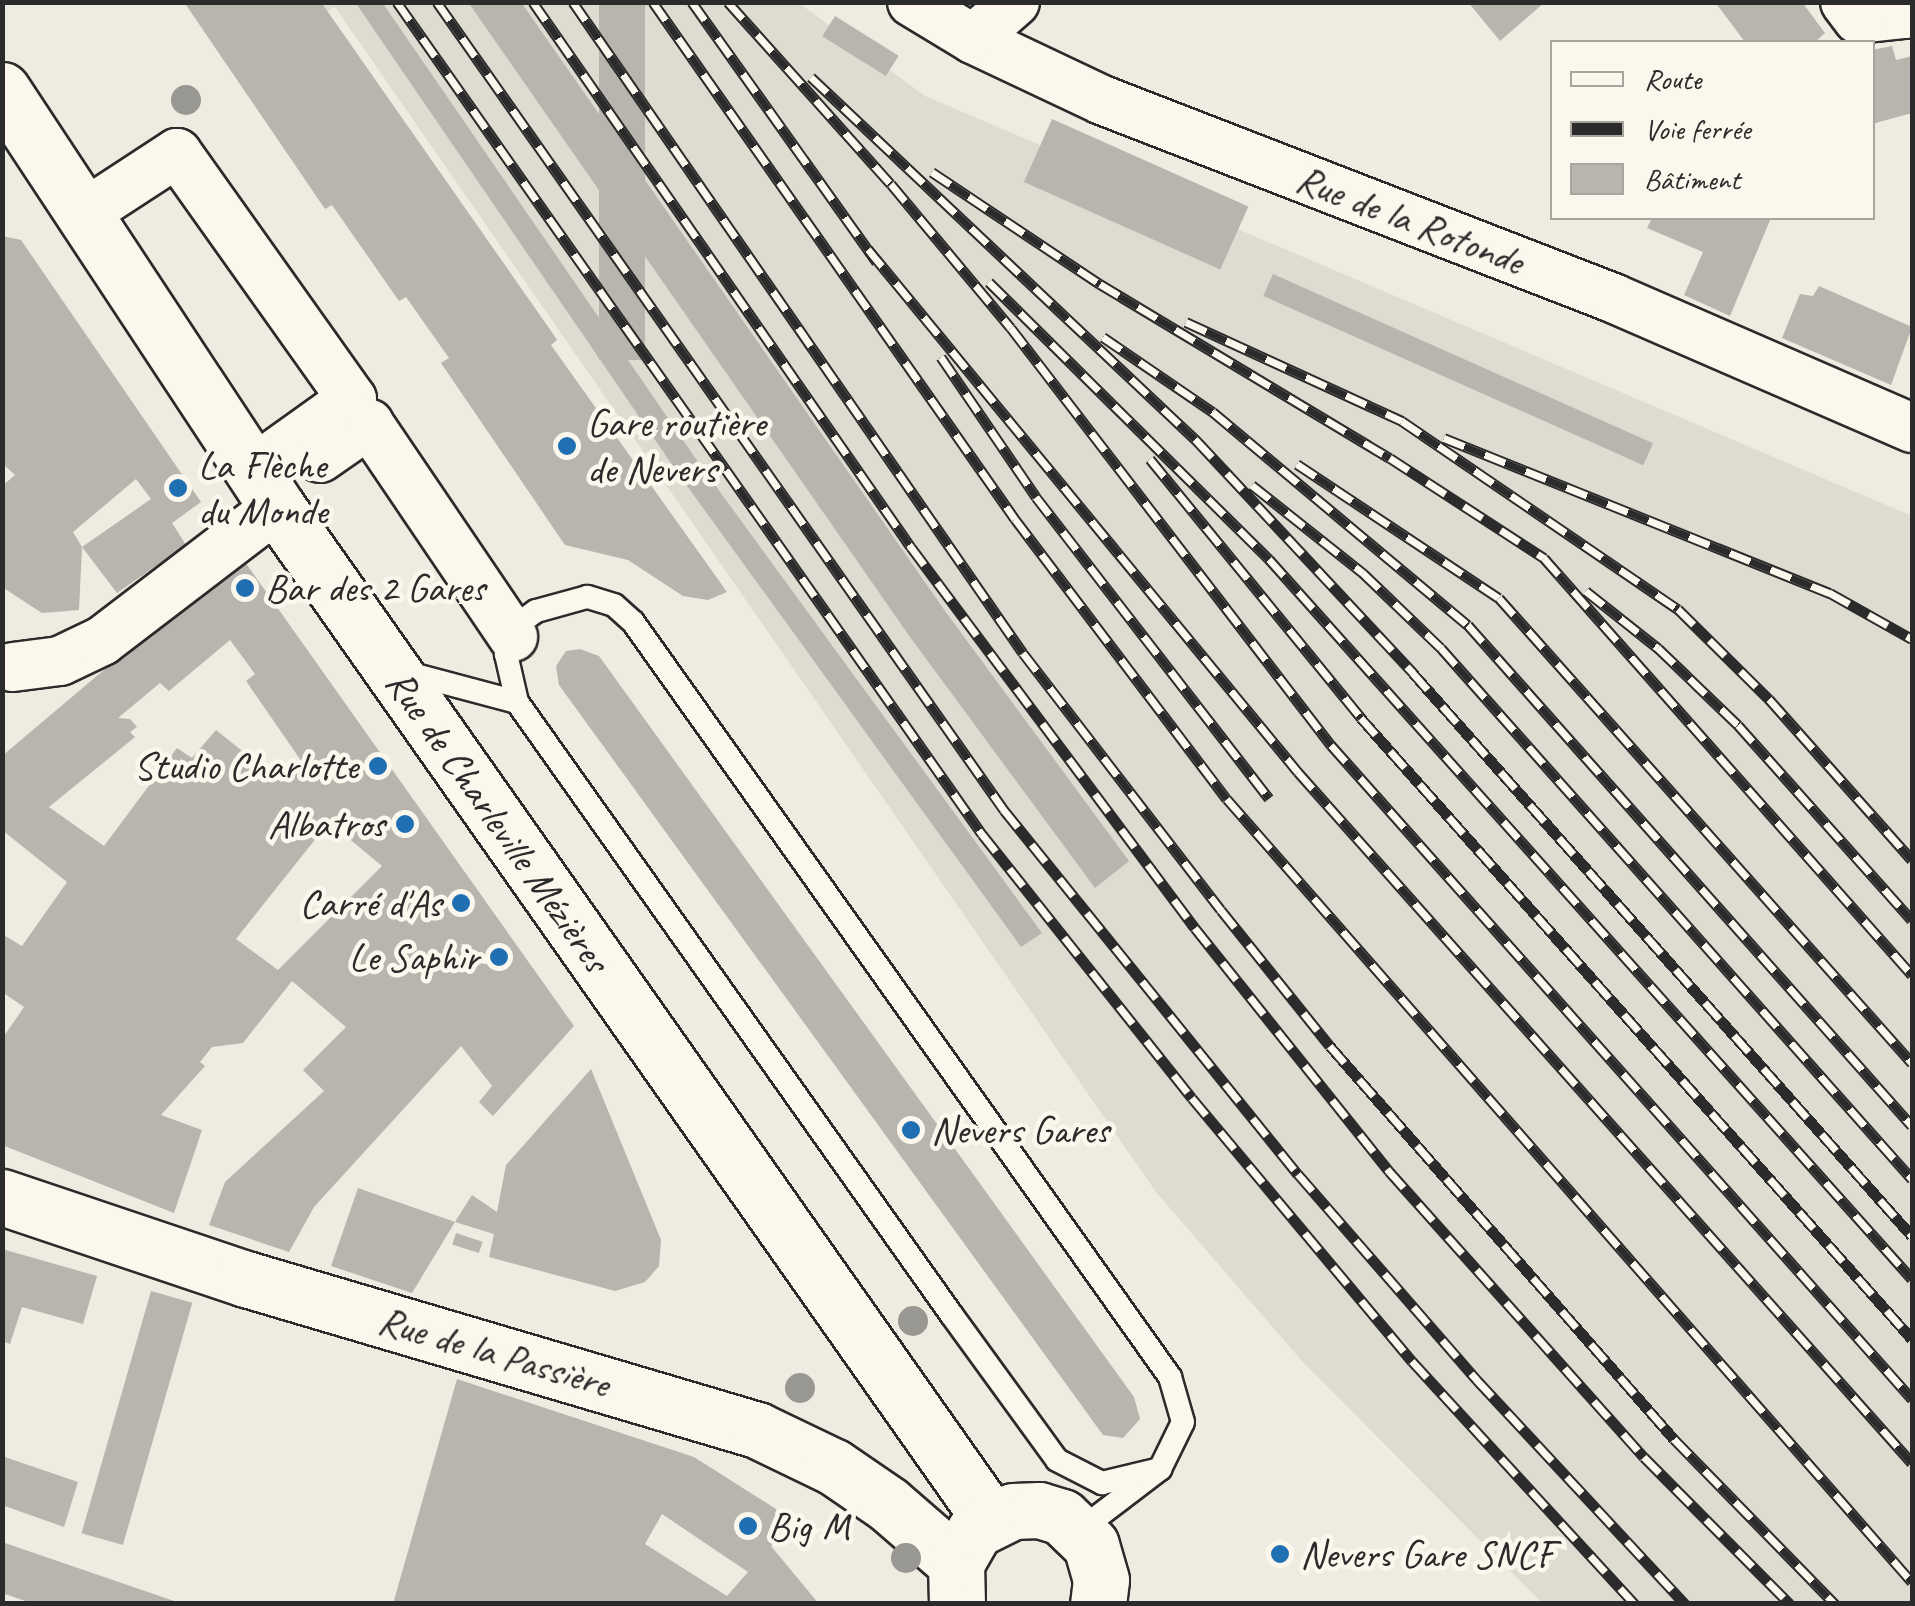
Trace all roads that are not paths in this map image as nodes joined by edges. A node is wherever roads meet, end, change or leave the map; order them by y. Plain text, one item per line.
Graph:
1 (912, 2) edge
2 (1015, 2) edge
3 (1845, 2) edge
4 (1909, 2) edge
5 (972, 39) junction
6 (8, 111) edge
7 (85, 212) junction
8 (1912, 428) edge
9 (266, 490) junction
10 (513, 638) junction
11 (6, 663) edge
12 (390, 668) junction
13 (517, 702) junction
14 (2, 1197) edge
15 (1160, 1469) junction
16 (1064, 1498) junction
17 (990, 1519) junction
18 (957, 1583) edge
19 (1098, 1604) edge

1 - 5 street, Rue de la Rotonde
2 - 5 street
3 - 4 street
5 - 8 street, Rue de la Rotonde
6 - 7 main road, Rue de Charleville Mézières
7 - 9 main road, Rue de Charleville Mézières
7 - 9 street
9 - 10 street
9 - 11 street
9 - 12 main road, Rue de Charleville Mézières
10 - 13 lane
10 - 15 lane
12 - 13 lane
12 - 17 main road, Rue de Charleville Mézières
13 - 16 lane
14 - 18 main road, Rue de la Passière
15 - 16 lane
15 - 16 lane
16 - 17 main road
16 - 19 main road
17 - 18 main road

